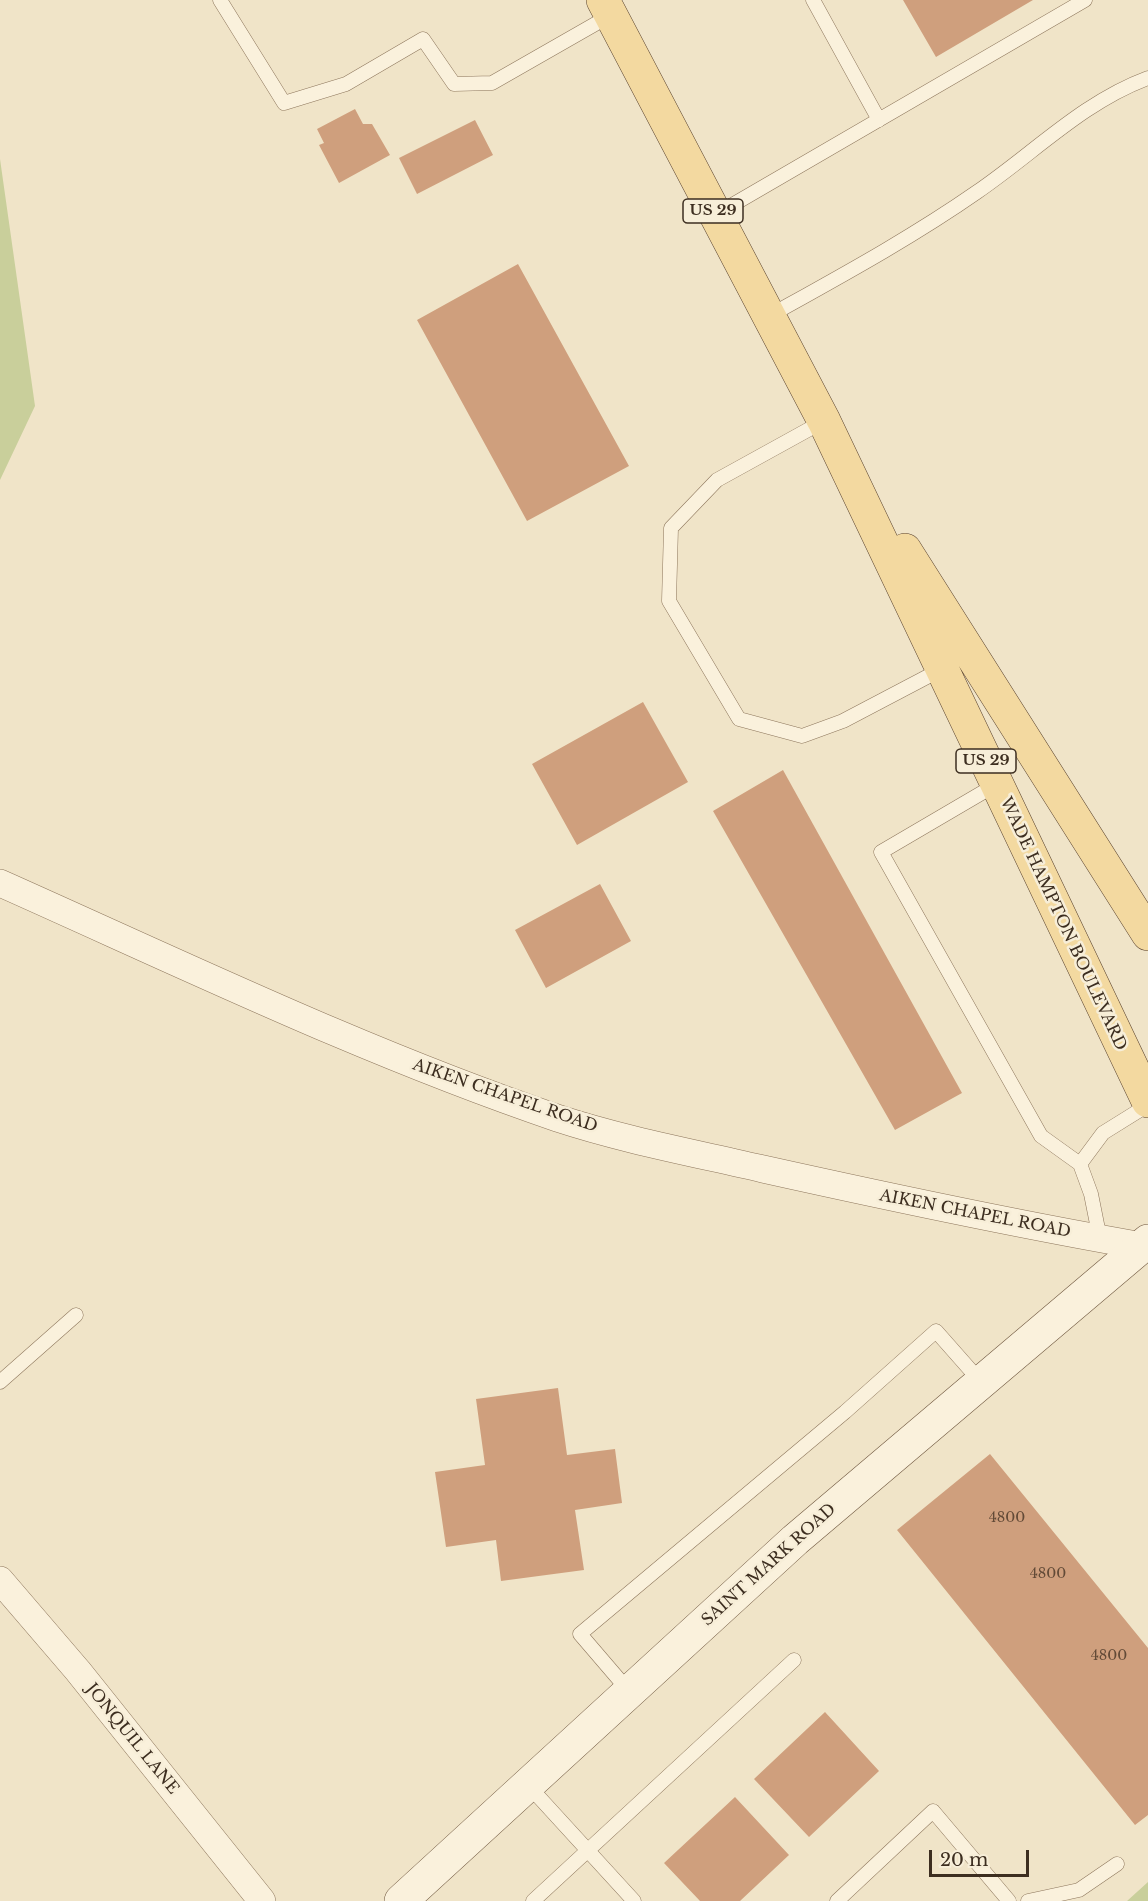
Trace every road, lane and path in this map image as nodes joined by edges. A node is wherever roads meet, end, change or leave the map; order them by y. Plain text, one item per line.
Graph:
1 (220, 0) edge
2 (813, 0) edge
3 (1085, 0) edge
4 (607, 8) edge
5 (1148, 78) edge
6 (879, 120) junction
7 (715, 214) junction
8 (769, 316) junction
9 (824, 422) junction
10 (942, 669) junction
11 (997, 784) junction
12 (0, 883) edge
13 (1148, 934) edge
14 (1148, 1103) edge
15 (1080, 1164) junction
16 (1100, 1239) junction
17 (1145, 1244) edge
18 (76, 1315) dead end
19 (0, 1382) edge
20 (981, 1382) junction
21 (0, 1580) edge
22 (794, 1660) dead end
23 (628, 1690) junction
24 (527, 1784) junction
25 (588, 1850) junction
26 (1117, 1864) dead end
27 (262, 1901) edge
28 (401, 1901) edge
29 (533, 1901) edge
30 (634, 1901) edge
31 (837, 1901) edge
32 (1009, 1901) edge
33 (1028, 1901) edge

1 - 4 lane
2 - 6 lane
3 - 6 lane
4 - 7 main road, WADE HAMPTON BOULEVARD / US 29
5 - 8 lane
6 - 7 lane
7 - 8 main road, WADE HAMPTON BOULEVARD / US 29
8 - 9 main road, WADE HAMPTON BOULEVARD / US 29
9 - 10 main road, WADE HAMPTON BOULEVARD / US 29
9 - 10 lane
9 - 13 main road, WADE HAMPTON BOULEVARD / US 29
10 - 11 main road, WADE HAMPTON BOULEVARD / US 29
11 - 14 main road, WADE HAMPTON BOULEVARD / US 29
11 - 15 lane
12 - 16 street, AIKEN CHAPEL ROAD
14 - 15 lane
15 - 16 lane
16 - 17 street, AIKEN CHAPEL ROAD
17 - 20 street, SAINT MARK ROAD
18 - 19 lane
20 - 23 street, SAINT MARK ROAD
20 - 23 lane
21 - 27 street, JONQUIL LANE
22 - 25 lane
23 - 24 street, SAINT MARK ROAD
24 - 25 lane
24 - 28 street, SAINT MARK ROAD
25 - 29 lane
25 - 30 lane
26 - 33 lane
31 - 32 lane

